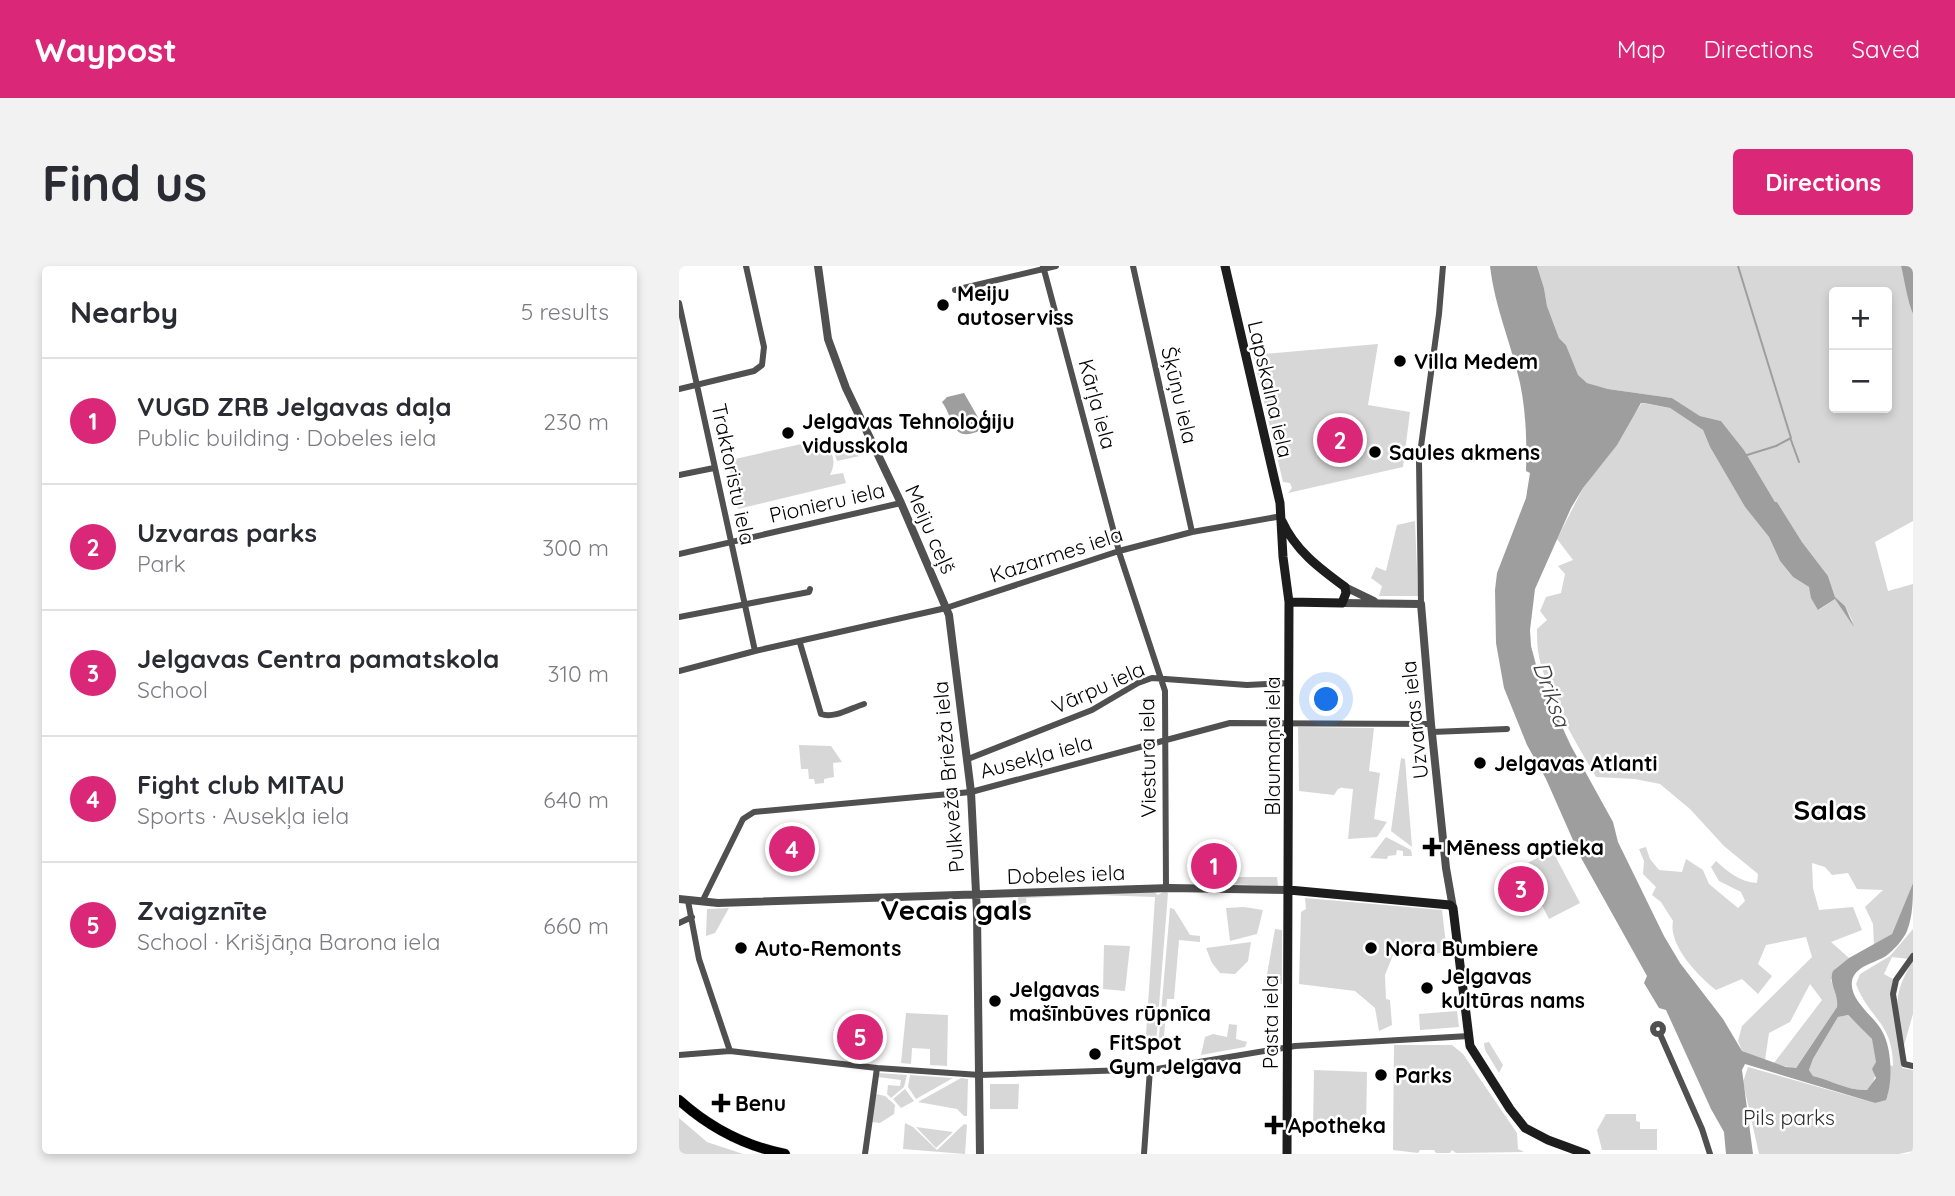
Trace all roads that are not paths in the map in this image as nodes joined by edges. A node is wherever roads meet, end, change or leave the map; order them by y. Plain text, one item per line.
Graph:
1 (745, 266) edge
2 (818, 266) edge
3 (1056, 266) edge
4 (1133, 266) edge
5 (1225, 266) edge
6 (1443, 266) edge
7 (1044, 268) edge
8 (955, 290) dead end
9 (679, 303) edge
10 (681, 318) edge
11 (697, 385) junction
12 (679, 389) edge
13 (714, 468) junction
14 (679, 475) edge
15 (901, 503) junction
16 (1282, 517) junction
17 (1192, 532) junction
18 (730, 543) junction
19 (1119, 551) junction
20 (679, 554) edge
21 (1345, 587) junction
22 (810, 589) dead end
23 (1289, 602) junction
24 (744, 603) junction
25 (1342, 603) junction
26 (1380, 603) junction
27 (1421, 604) junction
28 (946, 608) junction
29 (679, 617) edge
30 (800, 643) junction
31 (755, 651) junction
32 (679, 671) edge
33 (1160, 678) junction
34 (1290, 683) junction
35 (864, 704) dead end
36 (1290, 722) junction
37 (1432, 728) junction
38 (1507, 729) dead end
39 (1166, 738) junction
40 (968, 759) junction
41 (971, 792) junction
42 (1165, 888) junction
43 (1289, 890) junction
44 (976, 895) junction
45 (684, 900) edge
46 (702, 902) junction
47 (1453, 908) junction
48 (691, 917) junction
49 (679, 923) edge
50 (1913, 956) edge
51 (1660, 1034) dead end
52 (1469, 1036) junction
53 (1288, 1047) junction
54 (730, 1052) junction
55 (679, 1055) edge
56 (1913, 1066) edge
57 (877, 1068) junction
58 (1150, 1069) junction
59 (980, 1075) junction
60 (681, 1105) edge
61 (1548, 1140) junction
62 (782, 1154) edge
63 (865, 1154) edge
64 (980, 1154) edge
65 (1144, 1154) edge
66 (1287, 1154) edge
67 (1569, 1154) edge
68 (1586, 1154) edge
69 (1710, 1154) edge

1 - 11 street
2 - 15 street, Meiju ceļš
3 - 7 street
4 - 17 street, Šķūņu iela
5 - 16 main road, Lapskalna iela
6 - 27 street, Uzvaras iela
7 - 8 street
7 - 19 street, Kārļa iela
9 - 10 street, Traktoristu iela
10 - 11 street, Traktoristu iela
11 - 12 street
11 - 13 street, Traktoristu iela
13 - 14 street
13 - 18 street, Traktoristu iela
15 - 18 street, Pionieru iela
15 - 28 street, Meiju ceļš
16 - 17 street, Kazarmes iela
16 - 21 main road, Lapskalna iela
16 - 23 main road, Lapskalna iela
17 - 19 street, Kazarmes iela
18 - 20 street, Pionieru iela
18 - 24 street, Traktoristu iela
19 - 28 street, Kazarmes iela
19 - 33 street, Viestura iela
21 - 25 main road
21 - 26 street, Lapskalna iela
22 - 24 street
23 - 25 main road, Lapskalna iela
23 - 34 main road, Blaumaņa iela
24 - 29 street
24 - 31 street, Traktoristu iela
25 - 26 street, Lapskalna iela
26 - 27 street, Lapskalna iela
27 - 37 street, Uzvaras iela
28 - 30 street, Kazarmes iela
28 - 40 street, Pulkveža Brieža iela
30 - 31 street, Kazarmes iela
30 - 35 street
31 - 32 street, Kazarmes iela
33 - 34 street, Vārpu iela
33 - 39 street, Viestura iela
33 - 40 street, Vārpu iela
34 - 36 main road, Blaumaņa iela
36 - 37 street, Ausekļa iela
36 - 39 street, Ausekļa iela
36 - 43 main road, Blaumaņa iela
37 - 38 street, Ausekļa iela
37 - 47 street, Uzvaras iela
39 - 41 street, Ausekļa iela
39 - 42 street, Viestura iela
40 - 41 street, Pulkveža Brieža iela
41 - 44 street, Pulkveža Brieža iela
41 - 46 street, Ausekļa iela
42 - 43 street, Dobeles iela
42 - 44 street, Dobeles iela
43 - 47 main road, Dobeles iela
43 - 53 main road, Pasta iela
44 - 46 street, Dobeles iela
44 - 59 street, Pulkveža Brieža iela
45 - 46 street, Dobeles iela
45 - 48 street
47 - 52 main road, Uzvaras iela
48 - 49 street
48 - 54 street
50 - 56 street
51 - 69 street
52 - 53 street
52 - 61 main road, Uzvaras iela
53 - 58 street
53 - 66 main road, Pasta iela
54 - 55 street
54 - 57 street
57 - 59 street
57 - 63 street
58 - 59 street
58 - 65 street
59 - 64 street, Pulkveža Brieža iela
60 - 62 main road
61 - 67 main road, Uzvaras iela
61 - 68 main road, Uzvaras iela

